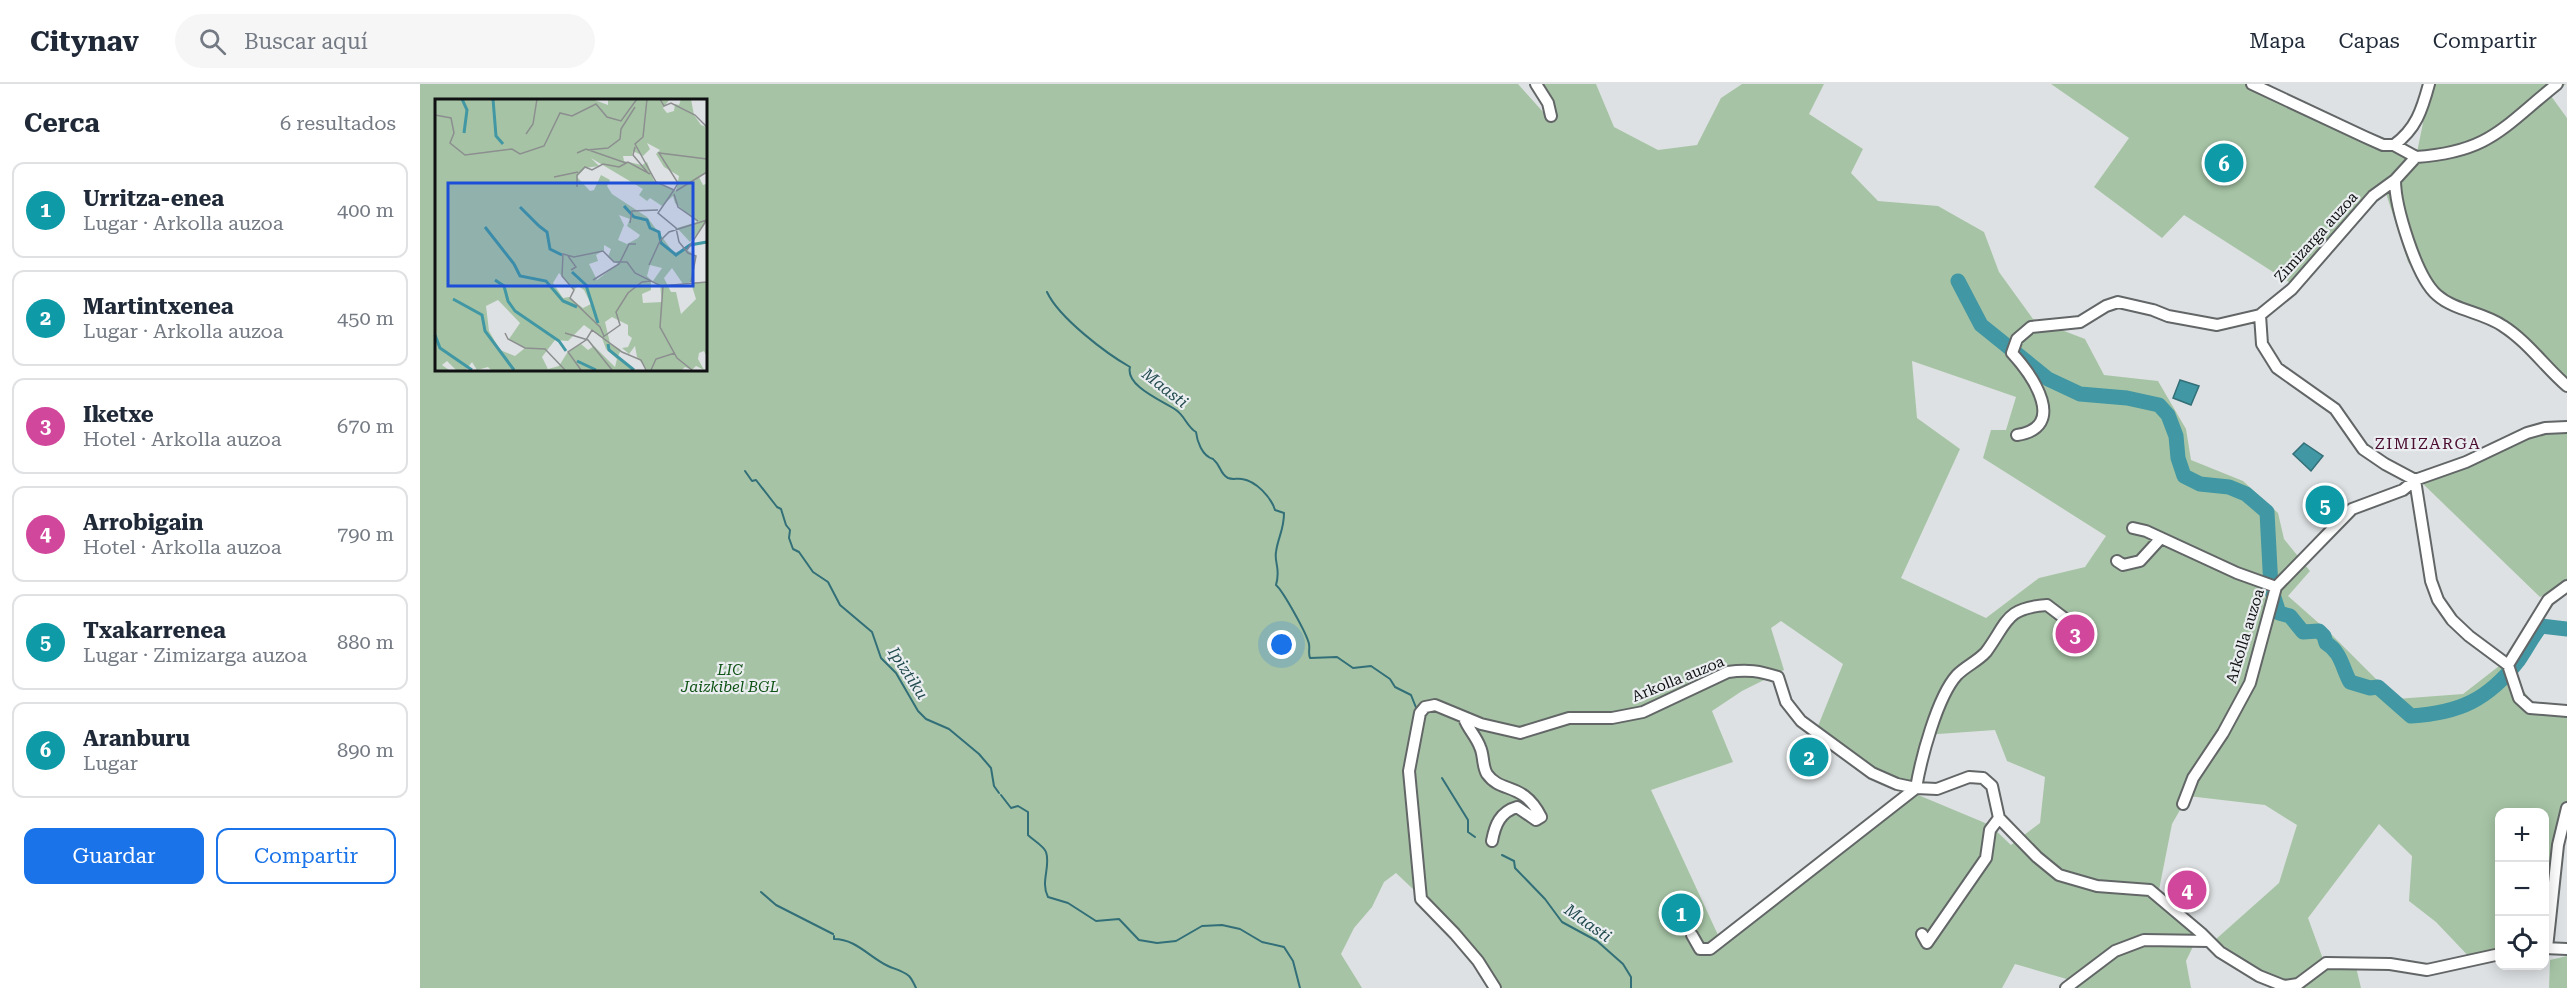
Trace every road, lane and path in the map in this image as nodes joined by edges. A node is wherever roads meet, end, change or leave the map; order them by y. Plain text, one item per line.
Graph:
1 (1536, 84) edge
2 (2252, 84) edge
3 (2429, 84) edge
4 (2557, 84) edge
5 (1551, 116) dead end
6 (2394, 146) junction
7 (2416, 157) junction
8 (2395, 180) junction
9 (2260, 315) junction
10 (2567, 386) edge
11 (2567, 427) edge
12 (2017, 435) dead end
13 (2415, 480) junction
14 (2133, 528) dead end
15 (2161, 538) junction
16 (2117, 561) dead end
17 (2272, 585) junction
18 (2567, 586) edge
19 (2068, 621) dead end
20 (2508, 665) junction
21 (2567, 711) edge
22 (1464, 718) junction
23 (1916, 788) junction
24 (2183, 804) dead end
25 (2567, 808) edge
26 (2000, 818) junction
27 (1492, 841) dead end
28 (2549, 922) edge
29 (1922, 934) dead end
30 (1692, 935) dead end
31 (2209, 941) junction
32 (2549, 948) edge
33 (2567, 949) edge
34 (2495, 955) edge
35 (2298, 986) edge
36 (1496, 988) edge
37 (2066, 988) edge

1 - 5 street
2 - 6 street
3 - 6 street
4 - 7 street
6 - 7 street
7 - 8 street, Zimizarga auzoa
8 - 9 street, Zimizarga auzoa
8 - 10 street
9 - 12 street, Zimizarga auzoa
9 - 13 street
11 - 13 street
13 - 17 street
13 - 20 street
14 - 15 street, Arkolla auzoa
15 - 16 street
15 - 17 street, Arkolla auzoa
17 - 24 street, Arkolla auzoa
18 - 20 street
19 - 23 street
20 - 21 street
22 - 23 street, Arkolla auzoa
22 - 27 street
22 - 36 street, Arkolla auzoa
23 - 26 street, Arkolla auzoa
23 - 30 street
25 - 28 street
26 - 29 street
26 - 31 street, Arkolla auzoa
31 - 35 street, Arkolla auzoa
31 - 37 street
32 - 33 street
34 - 35 street, Arkolla auzoa

